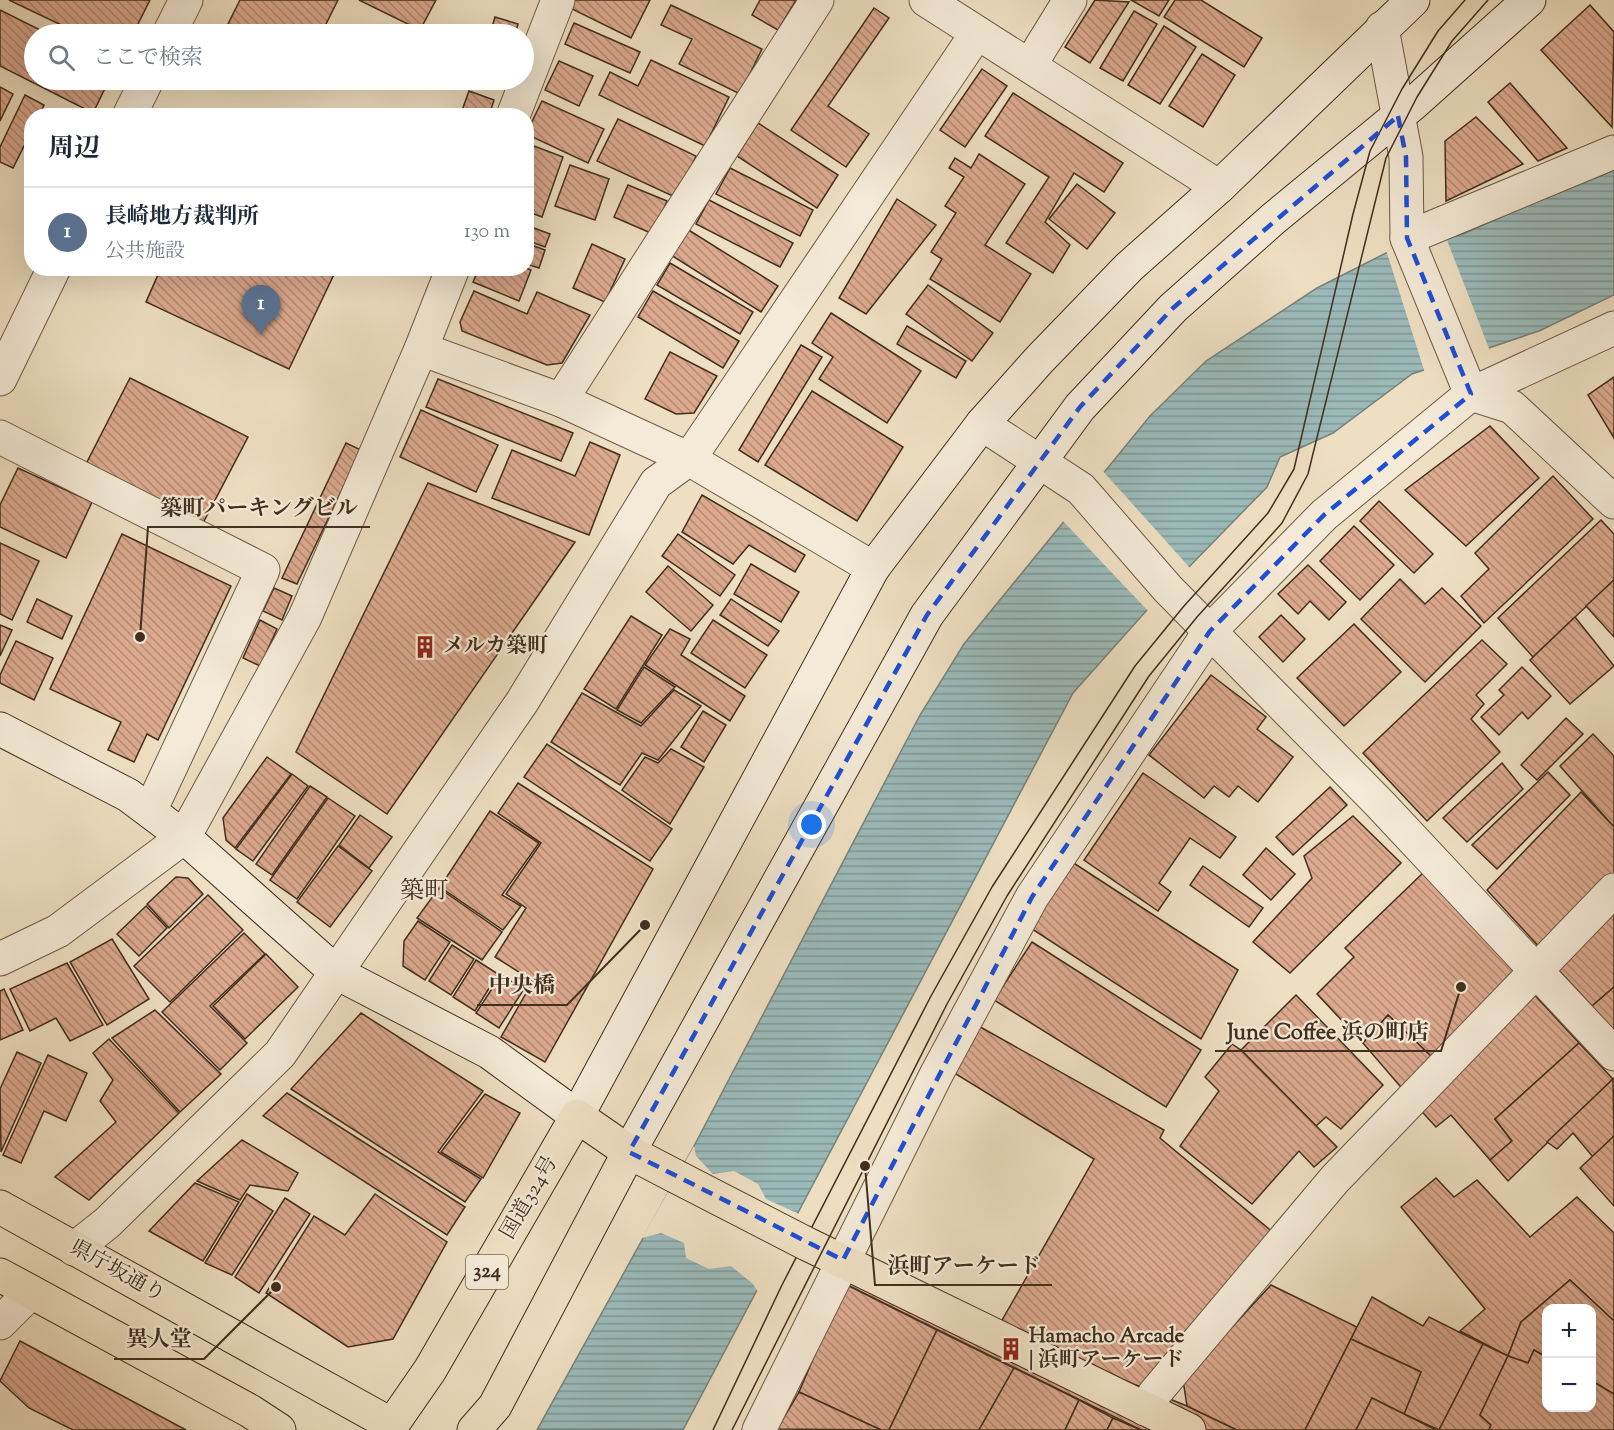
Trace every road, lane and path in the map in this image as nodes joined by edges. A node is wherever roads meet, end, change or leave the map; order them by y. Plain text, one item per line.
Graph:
1 (186, 0) edge
2 (558, 0) edge
3 (817, 0) edge
4 (926, 0) edge
5 (1070, 0) edge
6 (1413, 0) edge
7 (1529, 0) edge
8 (174, 24) edge
9 (1382, 28) junction
10 (976, 33) junction
11 (534, 62) edge
12 (1030, 65) junction
13 (142, 90) edge
14 (523, 90) edge
15 (133, 108) edge
16 (516, 108) edge
17 (1398, 116) junction
18 (1614, 152) edge
19 (1219, 187) junction
20 (1407, 238) junction
21 (50, 276) edge
22 (450, 276) edge
23 (1614, 328) edge
24 (421, 349) junction
25 (0, 379) edge
26 (1471, 394) junction
27 (561, 400) junction
28 (982, 424) junction
29 (0, 436) edge
30 (689, 459) junction
31 (1040, 463) junction
32 (1614, 502) edge
33 (873, 568) junction
34 (1210, 630) junction
35 (0, 729) edge
36 (150, 811) junction
37 (184, 837) junction
38 (1614, 890) edge
39 (0, 959) edge
40 (1535, 970) junction
41 (337, 974) junction
42 (1614, 1054) edge
43 (577, 1116) junction
44 (629, 1152) junction
45 (0, 1207) edge
46 (74, 1249) junction
47 (843, 1260) junction
48 (0, 1275) edge
49 (31, 1292) junction
50 (0, 1323) edge
51 (1145, 1409) junction
52 (393, 1428) edge
53 (279, 1430) edge
54 (474, 1430) edge
55 (759, 1430) edge
56 (1189, 1430) edge

1 - 8 street
2 - 11 street
3 - 27 street
4 - 10 street
5 - 12 street
6 - 9 street
7 - 17 street
9 - 17 street
9 - 19 street
10 - 12 street
10 - 30 street
12 - 19 street
13 - 15 street
14 - 16 street
17 - 20 street
17 - 31 street
18 - 20 street
19 - 28 street
20 - 26 street
21 - 25 street
22 - 24 street
23 - 26 street
24 - 27 street
24 - 37 street
26 - 32 street
26 - 34 street
27 - 30 street
28 - 31 street
28 - 33 street
29 - 36 street
30 - 33 street
30 - 41 street
31 - 34 street
31 - 44 street
33 - 43 street
34 - 40 street
34 - 47 street
35 - 36 street
36 - 37 street
37 - 39 street
37 - 41 street
38 - 40 street
40 - 42 street
40 - 51 street
41 - 43 street
41 - 46 street
43 - 44 highway
43 - 52 highway, 国道324号 / 324
44 - 47 highway, bridge
44 - 54 highway
45 - 46 highway, 県庁坂通り / 324
46 - 52 highway, 県庁坂通り / 324
47 - 51 highway
47 - 55 street
48 - 49 highway
49 - 50 street
49 - 53 highway
51 - 56 highway

